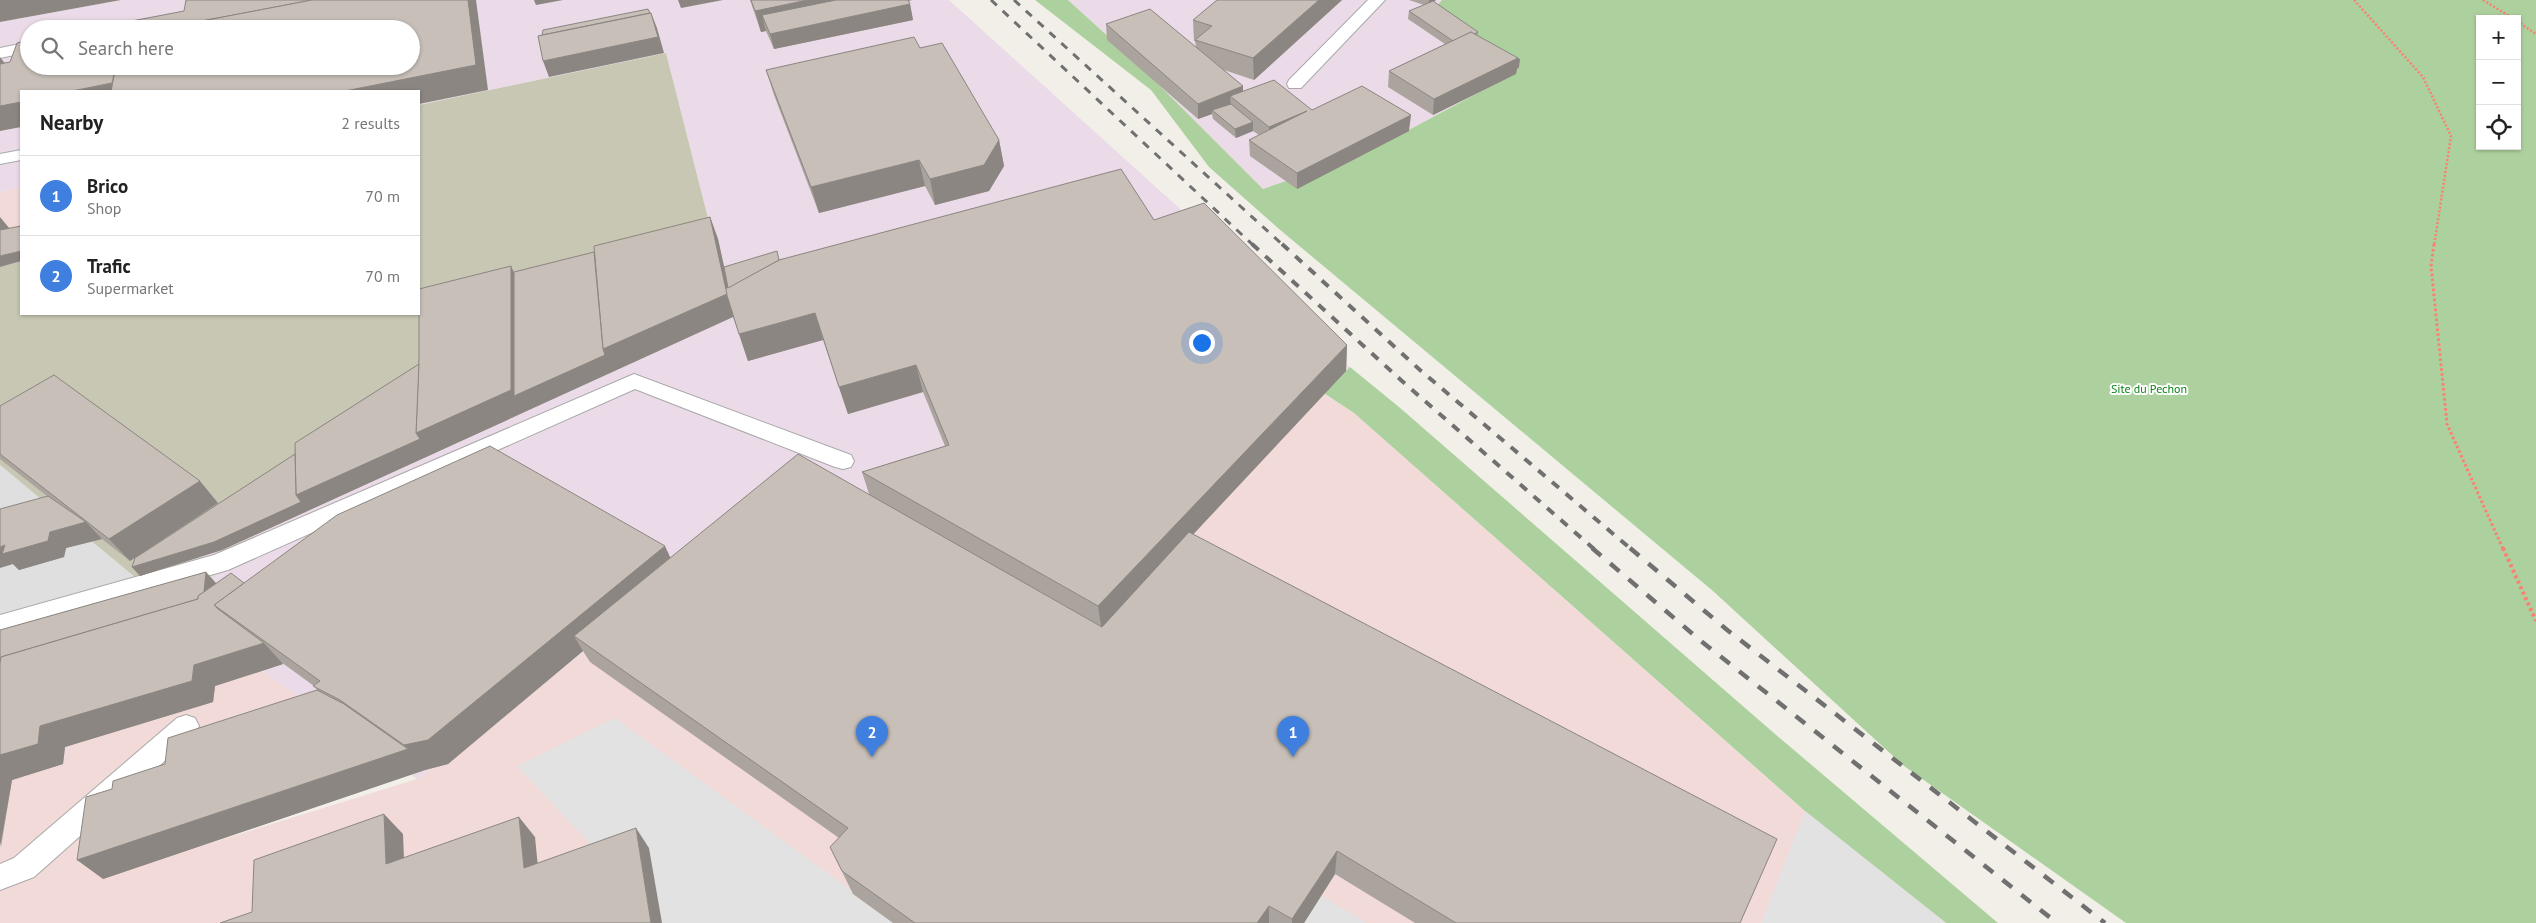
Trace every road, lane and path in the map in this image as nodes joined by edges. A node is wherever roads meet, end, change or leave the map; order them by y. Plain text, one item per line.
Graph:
1 (1377, 0) edge
2 (2354, 0) edge
3 (2483, 0) edge
4 (2507, 15) edge
5 (2521, 24) edge
6 (2536, 34) edge
7 (20, 49) edge
8 (0, 53) edge
9 (1295, 84) dead end
10 (20, 155) edge
11 (0, 159) edge
12 (843, 461) dead end
13 (2536, 621) edge
14 (0, 625) edge
15 (186, 726) dead end
16 (0, 877) edge

1 - 9 lane
2 - 13 path
3 - 4 path
5 - 6 path
7 - 8 lane
10 - 11 lane
12 - 14 lane
15 - 16 lane

